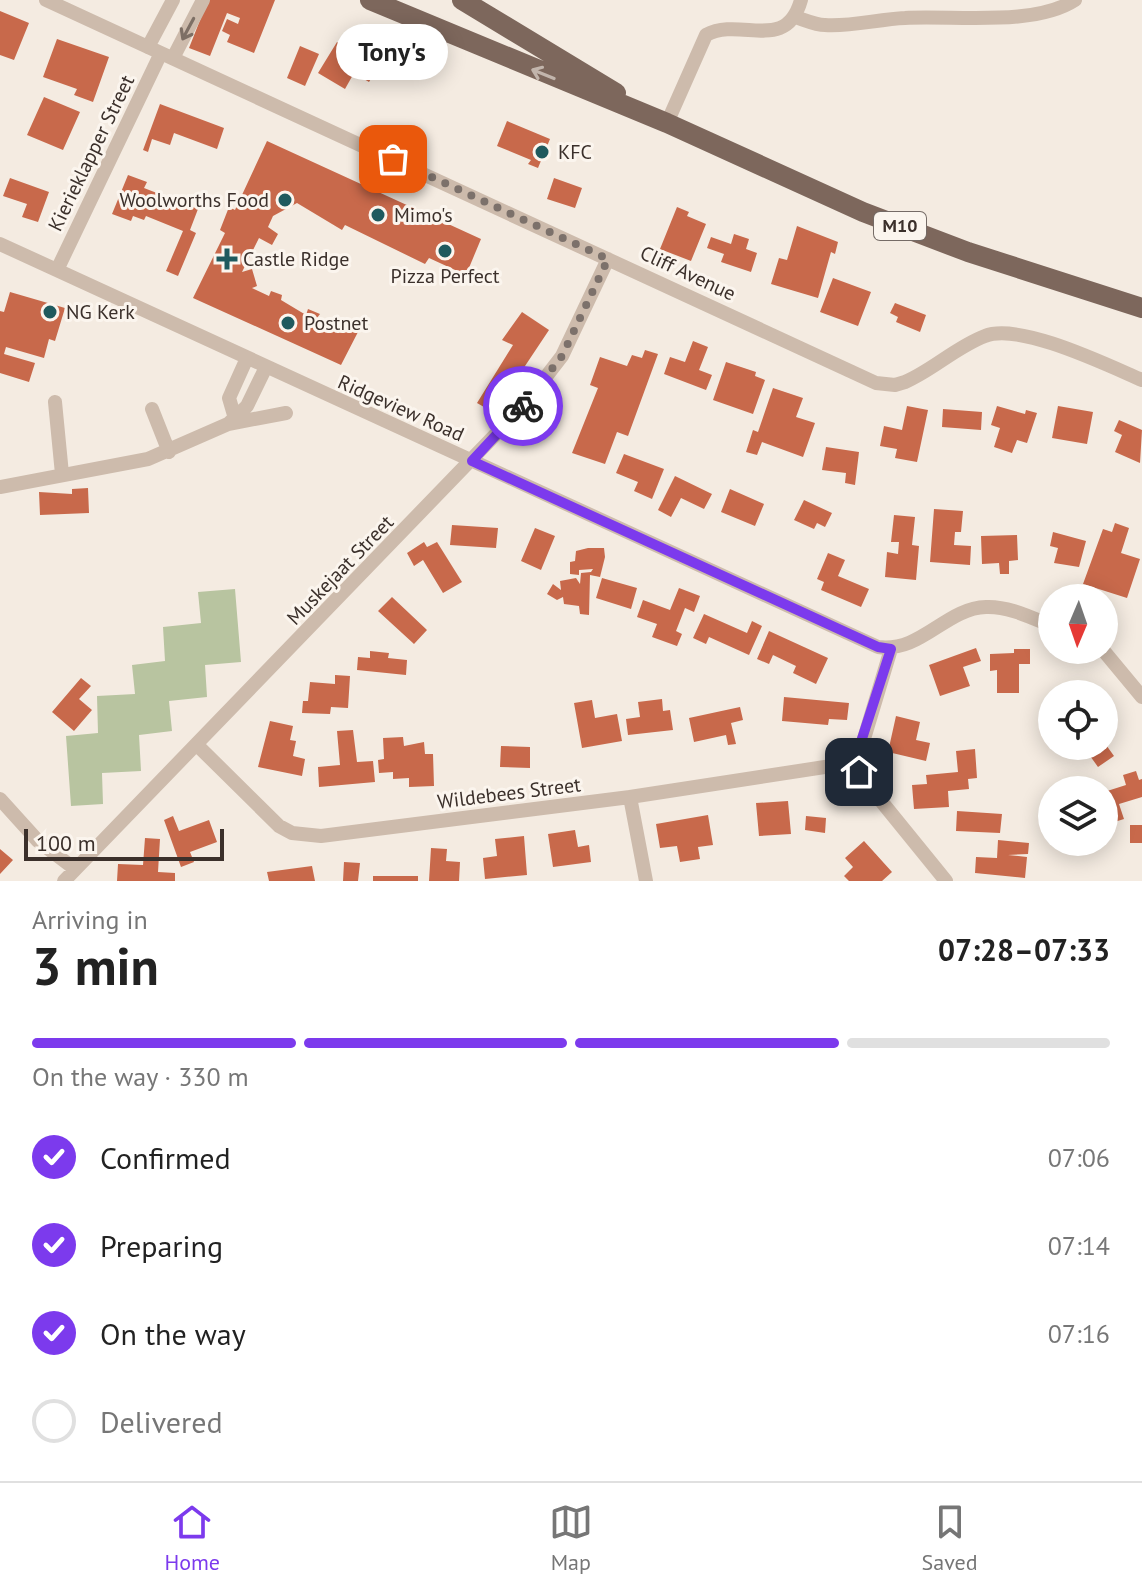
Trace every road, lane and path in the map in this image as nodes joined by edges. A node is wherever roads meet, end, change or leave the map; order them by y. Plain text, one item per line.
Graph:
1 (46, 0) edge
2 (173, 0) edge
3 (203, 0) edge
4 (370, 0) edge
5 (462, 0) edge
6 (801, 0) edge
7 (1075, 0) edge
8 (795, 17) junction
9 (161, 53) junction
10 (667, 123) junction
11 (0, 244) edge
12 (608, 259) junction
13 (57, 270) junction
14 (1142, 308) edge
15 (247, 358) junction
16 (266, 367) junction
17 (1142, 380) edge
18 (55, 402) dead end
19 (152, 409) dead end
20 (286, 413) dead end
21 (231, 419) junction
22 (169, 452) junction
23 (472, 461) junction
24 (62, 474) junction
25 (0, 487) edge
26 (1038, 621) edge
27 (891, 649) junction
28 (1115, 664) edge
29 (1142, 697) edge
30 (198, 746) junction
31 (857, 762) junction
32 (630, 797) junction
33 (0, 799) edge
34 (75, 869) junction
35 (64, 881) edge
36 (646, 881) edge
37 (946, 881) edge

1 - 9 street, Cliff Avenue
2 - 9 street, Kierieklapper Street
3 -> 9 street, Kierieklapper Street
10 -> 4 main road, M10
5 - 10 main road, M10
6 - 8 street
7 - 8 street
8 - 10 street
9 - 12 street, Cliff Avenue
9 - 13 street, Kierieklapper Street
10 - 14 main road, M10
11 - 13 street, Ridgeview Road
12 - 17 street, Cliff Avenue
12 - 23 street, Muskejaat Street
13 - 15 street, Ridgeview Road
15 - 16 street, Ridgeview Road
15 - 21 street
16 - 21 street
16 - 23 street, Ridgeview Road
18 - 24 street
19 - 22 street
20 - 21 street
21 - 22 street
22 - 24 street
23 - 27 street, Ridgeview Road
23 - 30 street, Muskejaat Street
24 - 25 street
26 - 27 street
27 - 31 street
28 - 29 street
30 - 32 street, Wildebees Street
30 - 34 street, Muskejaat Street
31 - 32 street, Wildebees Street
31 - 37 street
32 - 36 street
33 - 34 street
34 - 35 street, Muskejaat Street

